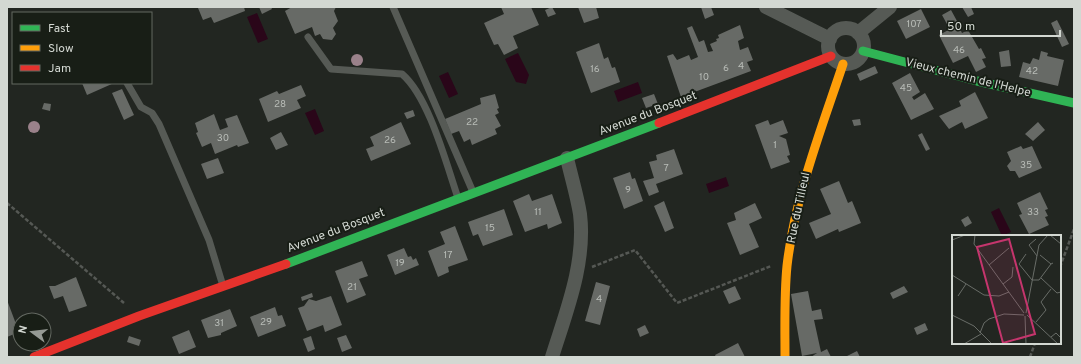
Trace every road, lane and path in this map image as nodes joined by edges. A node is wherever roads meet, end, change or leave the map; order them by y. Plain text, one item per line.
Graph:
1 (393, 7) edge
2 (766, 7) edge
3 (890, 7) edge
4 (858, 33) junction
5 (308, 37) dead end
6 (830, 39) junction
7 (863, 51) junction
8 (831, 56) junction
9 (843, 64) junction
10 (128, 84) edge
11 (1074, 103) edge
12 (567, 158) junction
13 (473, 192) junction
14 (458, 198) junction
15 (7, 203) edge
16 (1074, 229) edge
17 (1061, 264) edge
18 (787, 266) junction
19 (577, 273) junction
20 (223, 286) junction
21 (139, 316) junction
22 (1035, 344) edge
23 (34, 357) edge
24 (552, 357) edge
25 (785, 357) edge
26 (1030, 357) edge

1 - 13 lane
2 - 6 street
3 - 4 street
4 - 6 street
4 - 7 street
5 - 14 lane
6 - 8 street
7 - 9 street
7 - 11 street, Vieux chemin de l'Helpe
8 - 9 street
8 - 12 street, Avenue du Bosquet
9 - 18 street, Rue du Tilleul
10 - 20 lane
12 - 13 street, Avenue du Bosquet
12 - 19 street
13 - 14 street, Avenue du Bosquet
14 - 20 street, Avenue du Bosquet
15 - 21 path
16 - 17 path
18 - 19 path
18 - 25 street, Rue du Tilleul
19 - 24 street
20 - 21 street, Avenue du Bosquet
21 - 23 street, Avenue du Bosquet
22 - 26 path

